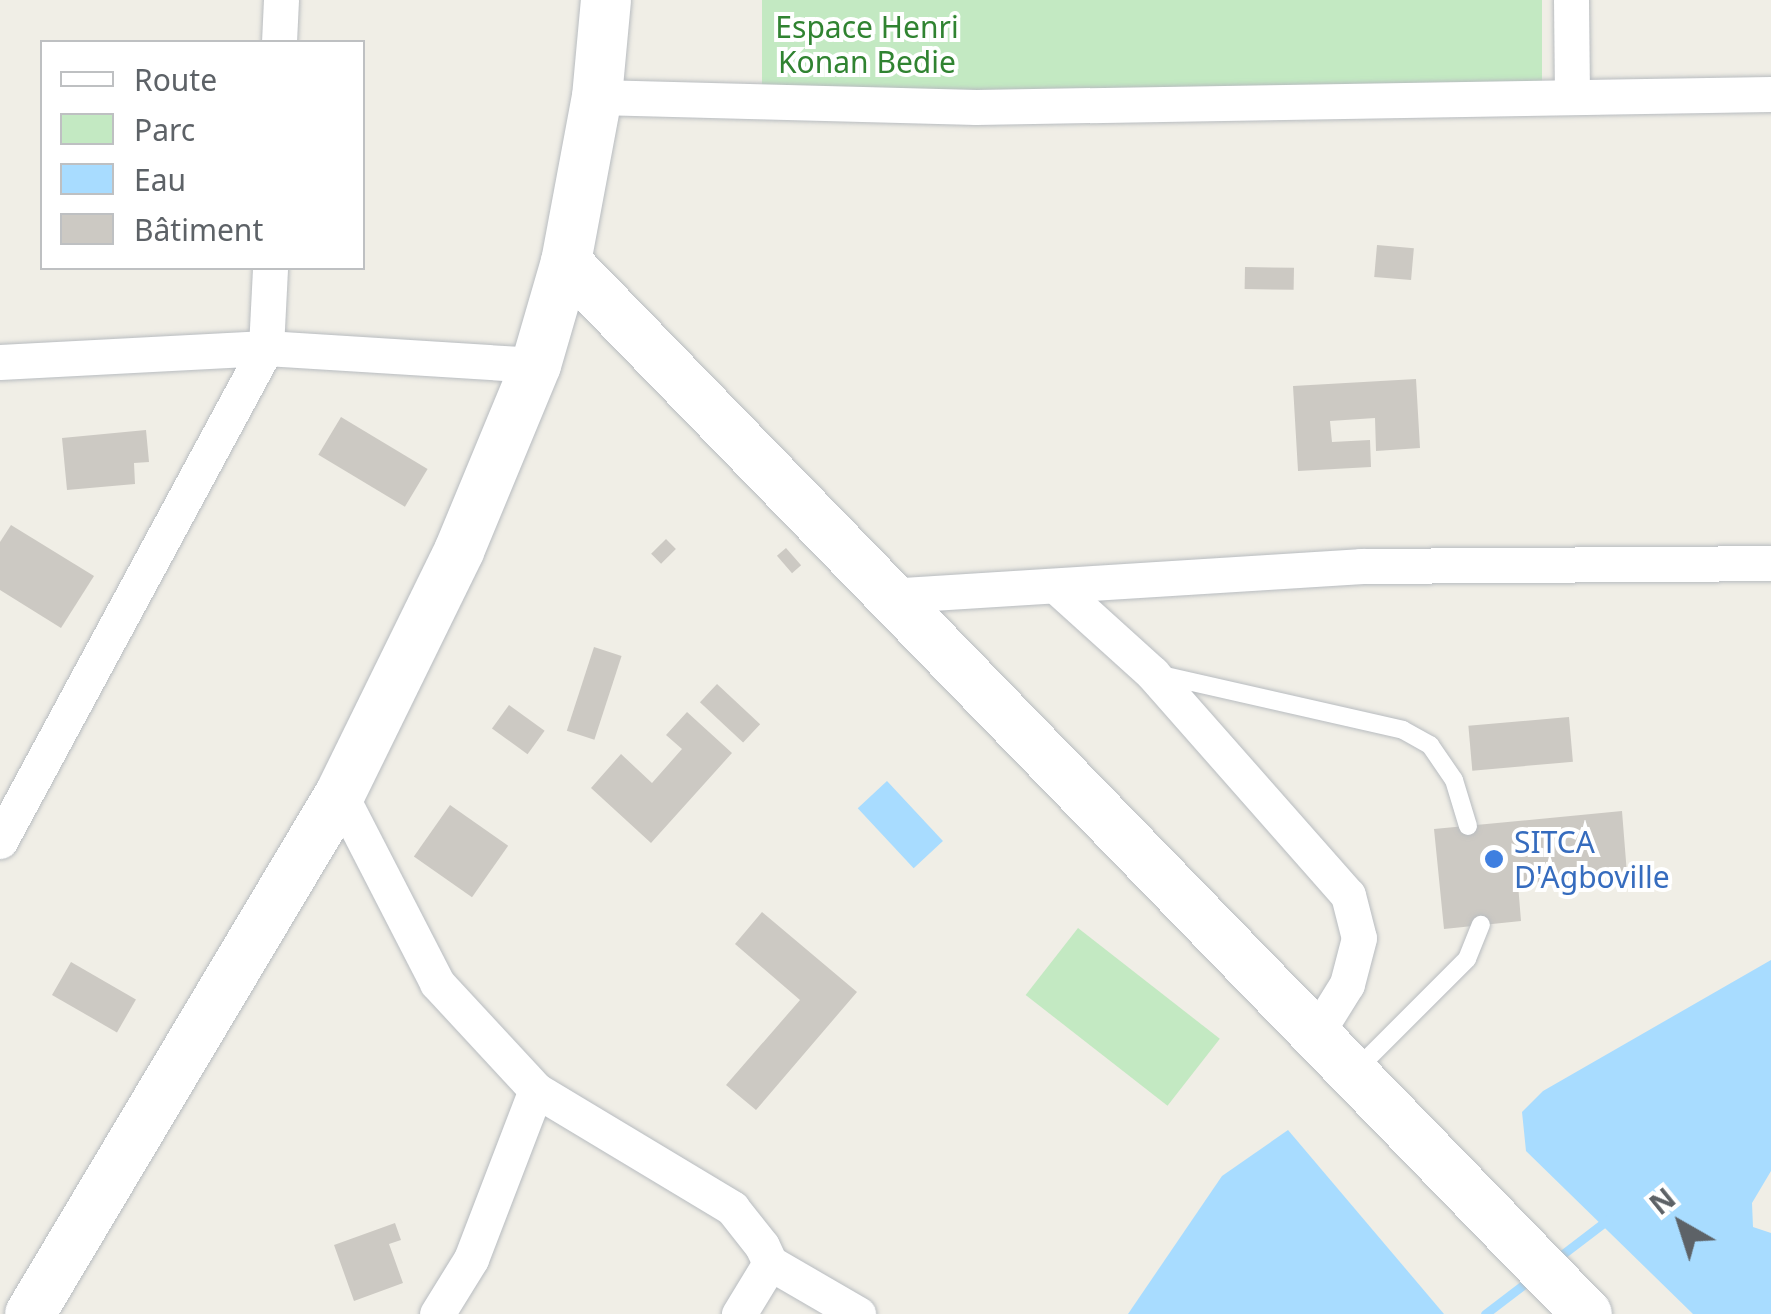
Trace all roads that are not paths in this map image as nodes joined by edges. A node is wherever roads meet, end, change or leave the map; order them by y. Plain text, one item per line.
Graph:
1 (280, 0) edge
2 (606, 0) edge
3 (1571, 0) edge
4 (279, 40) edge
5 (1771, 94) edge
6 (1572, 95) junction
7 (597, 97) junction
8 (566, 262) junction
9 (270, 270) edge
10 (266, 348) junction
11 (0, 362) edge
12 (536, 365) junction
13 (1771, 563) edge
14 (1058, 588) junction
15 (884, 596) junction
16 (1152, 672) junction
17 (340, 794) junction
18 (1468, 826) dead end
19 (0, 841) edge
20 (1481, 925) dead end
21 (1316, 1034) junction
22 (1354, 1072) junction
23 (536, 1090) junction
24 (770, 1263) junction
25 (30, 1314) edge
26 (437, 1314) edge
27 (739, 1314) edge
28 (858, 1314) edge
29 (1586, 1314) edge

1 - 4 street
2 - 7 street
3 - 6 street
5 - 6 street
6 - 7 street
7 - 8 street
8 - 12 street
8 - 15 street
9 - 10 street
10 - 11 street
10 - 12 street
10 - 19 street
12 - 17 street
13 - 14 street
14 - 15 street
14 - 16 street
15 - 21 street
16 - 18 lane
16 - 21 street
17 - 23 street
17 - 25 street
20 - 22 lane
21 - 22 street
22 - 29 street
23 - 24 street
23 - 26 street
24 - 27 street
24 - 28 street

